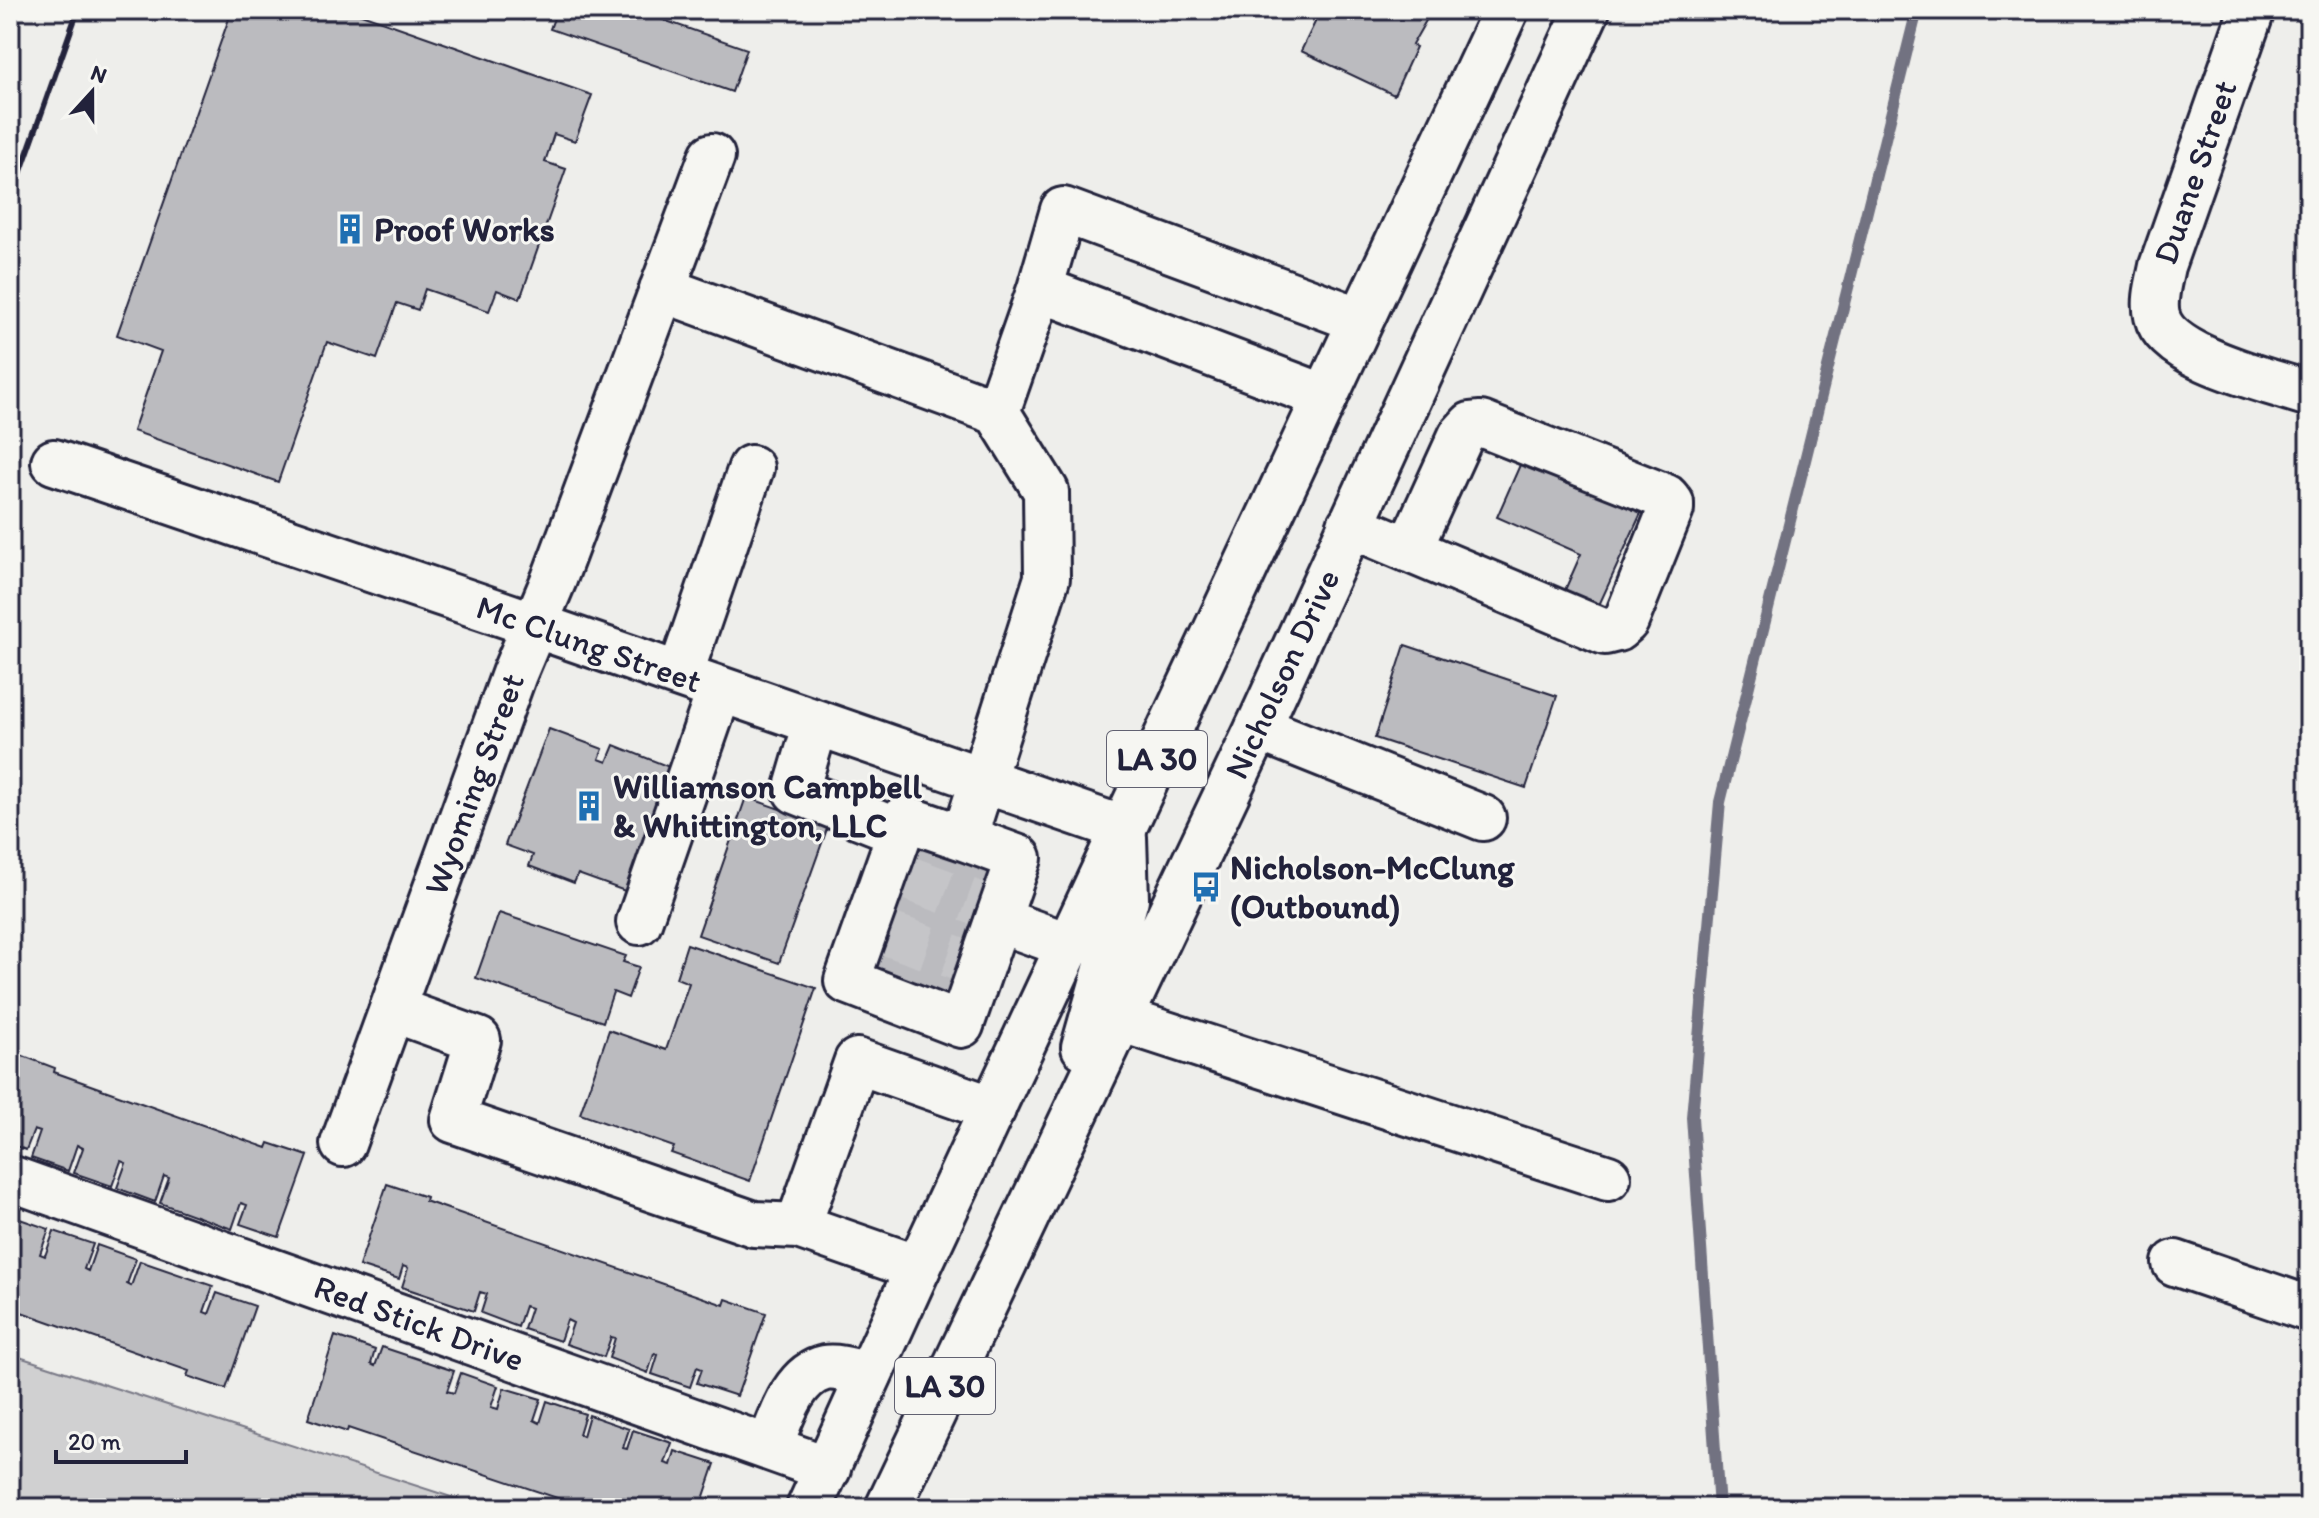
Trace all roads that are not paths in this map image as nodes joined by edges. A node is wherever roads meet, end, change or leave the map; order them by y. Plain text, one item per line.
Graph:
1 (1506, 10) edge
2 (1587, 10) edge
3 (2252, 10) edge
4 (712, 156) dead end
5 (662, 289) junction
6 (1040, 289) junction
7 (1360, 320) junction
8 (2309, 394) edge
9 (1325, 397) junction
10 (997, 412) junction
11 (54, 462) dead end
12 (751, 468) dead end
13 (1350, 525) junction
14 (1409, 550) junction
15 (535, 625) junction
16 (700, 682) junction
17 (816, 723) junction
18 (1258, 728) junction
19 (983, 782) junction
20 (1483, 818) dead end
21 (1124, 829) junction
22 (964, 838) junction
23 (897, 860) junction
24 (998, 914) junction
25 (639, 922) dead end
26 (1070, 946) junction
27 (392, 1009) junction
28 (1120, 1019) junction
29 (993, 1109) junction
30 (343, 1144) dead end
31 (1051, 1164) junction
32 (10, 1178) edge
33 (1608, 1178) dead end
34 (798, 1226) junction
35 (2175, 1263) dead end
36 (918, 1268) junction
37 (2307, 1301) edge
38 (869, 1375) junction
39 (769, 1448) junction
40 (815, 1496) edge
41 (888, 1508) edge

1 - 7 main road, LA 30
2 - 13 main road, Nicholson Drive / LA 30
3 - 8 main road, Duane Street
4 - 5 main road, Wyoming Street
5 - 10 main road
5 - 15 main road, Wyoming Street
6 - 7 main road
6 - 9 main road
6 - 10 main road
7 - 9 main road, LA 30
9 - 21 main road, LA 30
10 - 19 main road
11 - 15 main road, Mc Clung Street
12 - 16 main road
13 - 14 main road
13 - 18 main road, Nicholson Drive / LA 30
14 - 14 main road
15 - 16 main road, Mc Clung Street
15 - 27 main road, Wyoming Street
16 - 17 main road, Mc Clung Street
16 - 25 main road
17 - 19 main road, Mc Clung Street
17 - 23 main road
18 - 20 main road
18 - 28 main road, Nicholson Drive / LA 30
19 - 21 main road, Mc Clung Street
19 - 22 main road
21 - 26 main road, LA 30
21 - 31 main road
22 - 23 main road
22 - 24 main road
23 - 24 main road
24 - 26 main road
26 - 29 main road, LA 30
27 - 30 main road, Wyoming Street
27 - 34 main road
28 - 31 main road, Nicholson Drive / LA 30
28 - 33 main road
29 - 34 main road
29 - 36 main road, LA 30
31 - 41 main road, Nicholson Drive / LA 30
32 - 39 main road, Red Stick Drive
34 - 36 main road
35 - 37 main road
36 - 38 main road, LA 30
38 - 39 main road
38 - 40 main road, LA 30
39 - 40 main road, Red Stick Drive

